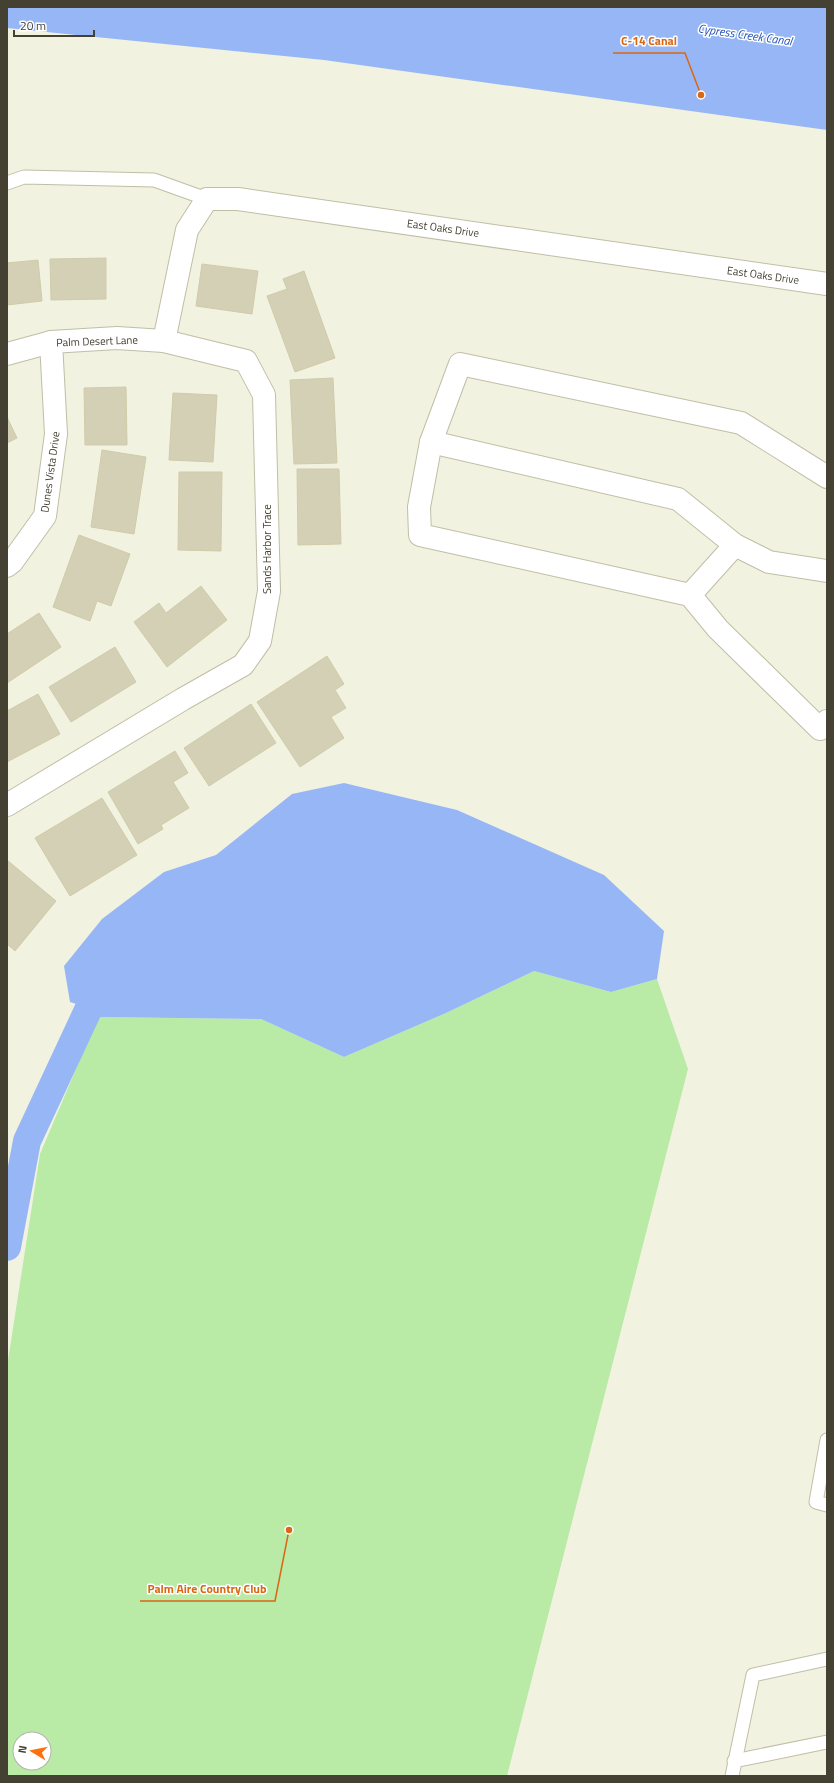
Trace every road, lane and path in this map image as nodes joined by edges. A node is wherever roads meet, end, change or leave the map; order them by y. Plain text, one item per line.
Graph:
1 (7, 183) edge
2 (207, 199) junction
3 (827, 284) edge
4 (164, 341) junction
5 (51, 342) junction
6 (7, 354) edge
7 (431, 442) junction
8 (827, 477) edge
9 (735, 545) junction
10 (7, 566) edge
11 (827, 571) edge
12 (690, 595) junction
13 (827, 721) edge
14 (7, 805) edge
15 (827, 1440) edge
16 (827, 1505) edge
17 (827, 1659) edge
18 (827, 1742) edge
19 (734, 1761) junction
20 (732, 1776) edge

1 - 2 lane
2 - 3 street, East Oaks Drive
2 - 4 street
4 - 5 street, Palm Desert Lane
4 - 14 street, Sands Harbor Trace
5 - 6 street, Palm Desert Lane
5 - 10 street, Dunes Vista Drive
7 - 8 street
7 - 9 street
7 - 12 street
9 - 11 street
9 - 12 street
12 - 13 street
15 - 16 lane
17 - 19 lane
18 - 19 lane
19 - 20 lane

